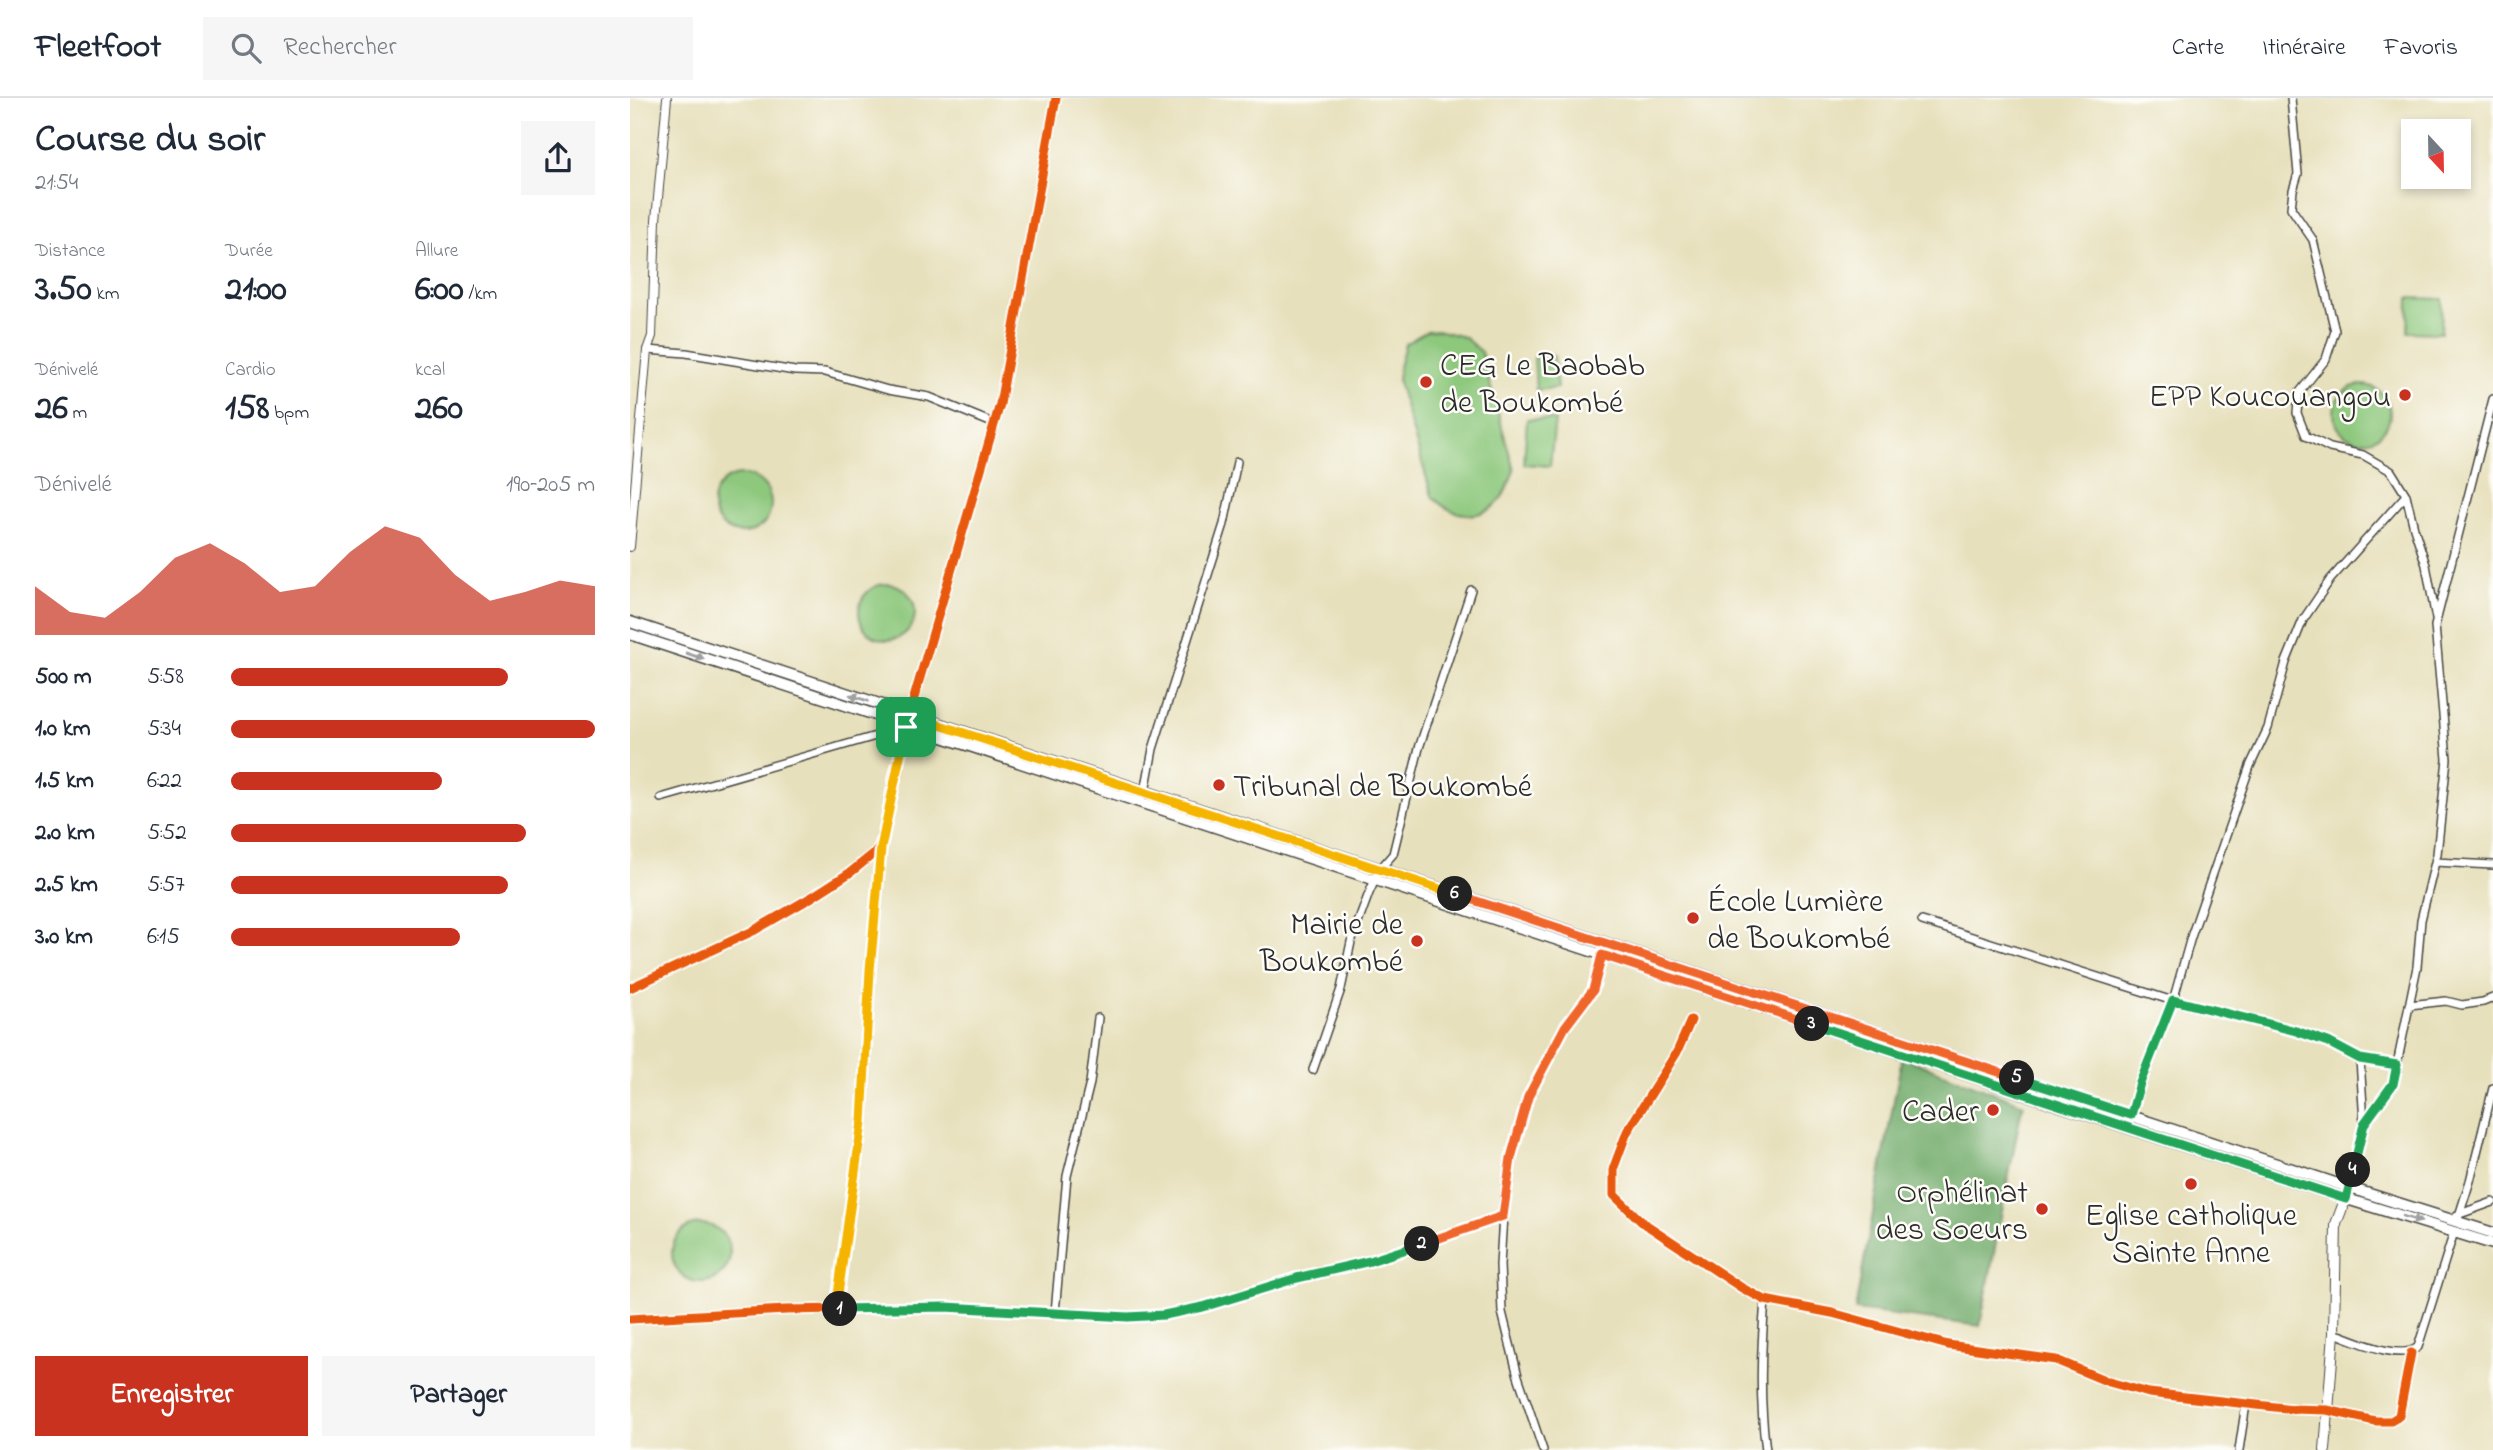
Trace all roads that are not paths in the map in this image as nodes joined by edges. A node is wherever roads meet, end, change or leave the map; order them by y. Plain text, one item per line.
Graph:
1 (667, 98) edge
2 (1056, 98) edge
3 (2291, 98) edge
4 (646, 349) junction
5 (2493, 399) edge
6 (995, 424) junction
7 (1237, 462) dead end
8 (2406, 495) junction
9 (630, 547) edge
10 (1471, 590) dead end
11 (2437, 621) junction
12 (630, 622) edge
13 (630, 635) edge
14 (907, 721) junction
15 (893, 731) dead end
16 (1145, 792) junction
17 (661, 798) dead end
18 (883, 839) junction
19 (2435, 862) junction
20 (2493, 865) edge
21 (1377, 875) junction
22 (1922, 921) dead end
23 (1574, 940) junction
24 (1602, 955) junction
25 (630, 988) edge
26 (2493, 998) edge
27 (2173, 1000) junction
28 (2409, 1005) junction
29 (1098, 1018) dead end
30 (1691, 1020) dead end
31 (2360, 1059) junction
32 (2397, 1065) junction
33 (1313, 1070) dead end
34 (2493, 1088) edge
35 (2131, 1115) junction
36 (2364, 1124) junction
37 (2348, 1194) junction
38 (2493, 1202) edge
39 (1503, 1216) junction
40 (2457, 1223) junction
41 (2493, 1233) edge
42 (2493, 1244) edge
43 (1765, 1300) junction
44 (836, 1309) junction
45 (1055, 1313) junction
46 (630, 1319) edge
47 (2334, 1333) junction
48 (2411, 1353) junction
49 (2246, 1404) junction
50 (2326, 1410) junction
51 (1543, 1450) edge
52 (1766, 1450) edge
53 (2239, 1450) edge
54 (2325, 1450) edge

1 - 4 street
2 - 6 street
3 - 8 street
4 - 6 street
4 - 9 street
5 - 11 street
6 - 14 street
7 - 16 street
8 - 11 street
8 - 27 street
10 - 21 street
11 - 19 street
14 -> 12 main road
13 -> 14 main road
14 - 16 main road
14 - 18 street
14 - 21 main road
15 - 17 street
16 - 21 main road
18 - 25 street
18 - 44 street
19 - 20 street
19 - 28 street
21 - 23 main road
21 - 33 street
22 - 27 street
23 - 24 main road
23 - 35 main road
24 - 37 main road
24 - 39 street
26 - 28 street
27 - 31 street
27 - 35 street
28 - 32 street
29 - 45 street
30 - 43 street
31 - 32 street
31 - 36 street
32 - 36 street
34 - 40 street
35 - 37 main road
36 - 37 street
37 -> 40 main road
37 - 40 main road
37 - 47 main road
38 - 40 street
39 - 45 street
39 - 51 street
40 - 41 main road
40 - 42 main road
40 - 48 street
43 - 49 street
43 - 52 street
44 - 45 street
44 - 46 street
47 - 48 street
47 - 50 main road
48 - 50 street
49 - 50 street
49 - 53 street
50 - 54 main road

